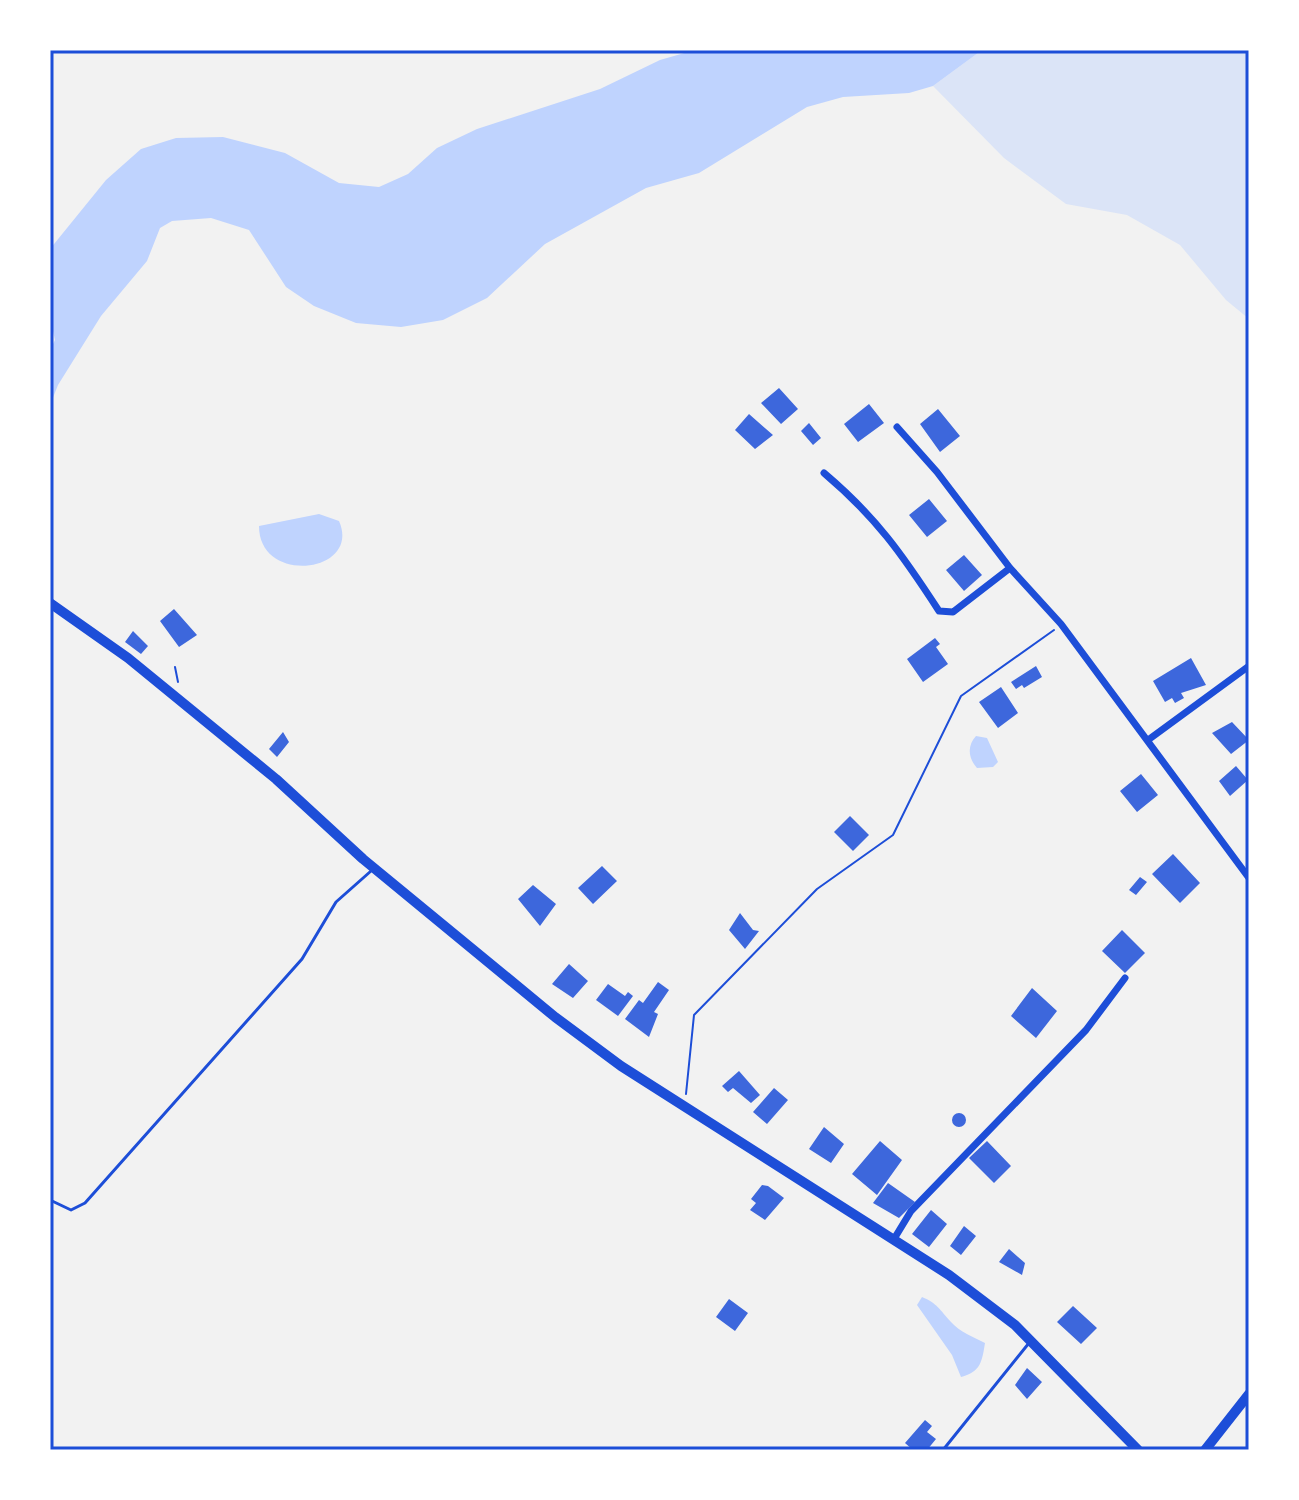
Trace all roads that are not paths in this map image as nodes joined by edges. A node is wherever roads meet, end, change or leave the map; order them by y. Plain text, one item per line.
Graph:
1 (897, 427) dead end
2 (824, 473) dead end
3 (1010, 568) junction
4 (50, 603) edge
5 (1249, 666) edge
6 (1148, 740) junction
7 (375, 869) junction
8 (1249, 878) edge
9 (1125, 978) dead end
10 (50, 1200) edge
11 (894, 1239) junction
12 (1031, 1340) junction
13 (1249, 1394) edge
14 (943, 1450) edge
15 (1138, 1450) edge
16 (1205, 1450) edge

1 - 3 street
2 - 3 street
3 - 6 street
4 - 7 main road
5 - 6 street
6 - 8 street
7 - 10 lane
7 - 11 main road
9 - 11 street
11 - 12 main road
12 - 14 lane
12 - 15 main road
13 - 16 main road

